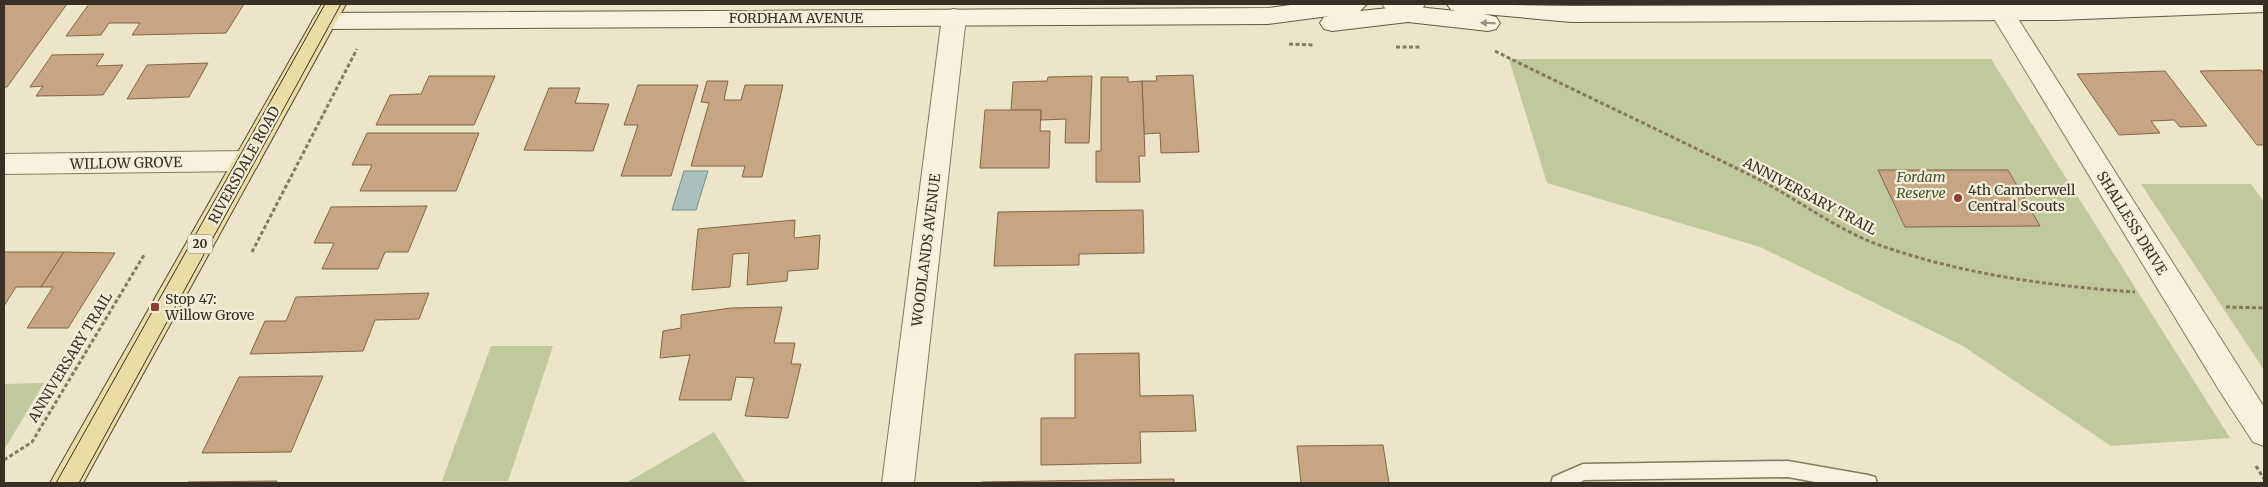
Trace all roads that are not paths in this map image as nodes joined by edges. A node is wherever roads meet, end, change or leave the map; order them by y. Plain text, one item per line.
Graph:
1 (1355, 4) edge
2 (1460, 4) edge
3 (2264, 4) edge
4 (1405, 7) edge
5 (2083, 7) edge
6 (2002, 12) junction
7 (329, 13) edge
8 (1571, 14) junction
9 (1268, 16) junction
10 (954, 17) junction
11 (248, 161) junction
12 (4, 164) edge
13 (2264, 432) edge
14 (66, 483) edge
15 (898, 483) edge
16 (1560, 483) edge
17 (1868, 483) edge

1 - 9 street, FORDHAM AVENUE
2 - 8 street, FORDHAM AVENUE
3 - 5 street, FORDHAM AVENUE
8 -> 4 street, FORDHAM AVENUE
4 - 9 street, FORDHAM AVENUE
5 - 6 street, FORDHAM AVENUE
6 - 8 street, FORDHAM AVENUE
6 - 13 street, SHALLESS DRIVE
7 - 10 street, FORDHAM AVENUE
7 - 11 main road, RIVERSDALE ROAD / 20
9 - 10 street, FORDHAM AVENUE
10 - 15 street, WOODLANDS AVENUE
11 - 12 street, WILLOW GROVE
11 - 14 main road, RIVERSDALE ROAD / 20
16 - 17 lane

